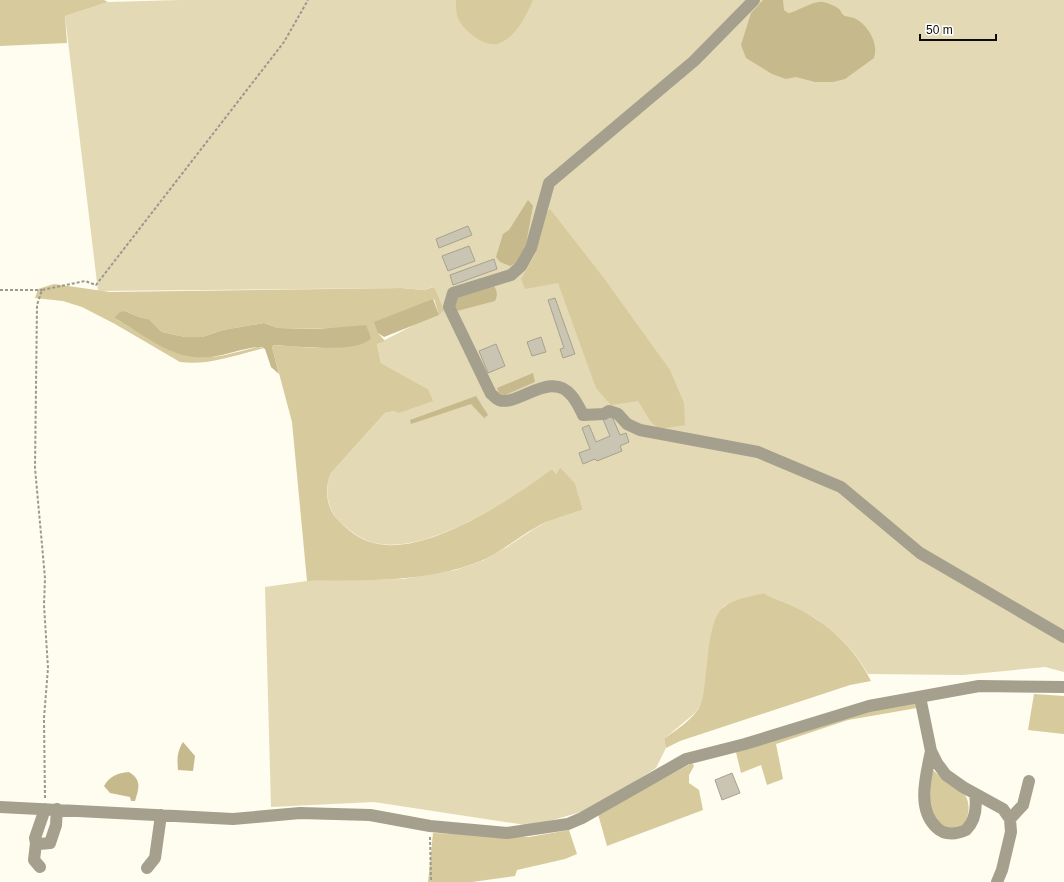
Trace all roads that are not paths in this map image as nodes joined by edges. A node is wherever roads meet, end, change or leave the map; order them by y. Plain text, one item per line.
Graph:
1 (754, 0) edge
2 (1064, 637) edge
3 (1064, 687) edge
4 (920, 697) junction
5 (931, 752) junction
6 (1029, 781) dead end
7 (975, 794) junction
8 (0, 807) edge
9 (45, 809) junction
10 (57, 809) junction
11 (161, 815) junction
12 (1010, 819) junction
13 (36, 843) junction
14 (40, 867) dead end
15 (147, 868) dead end
16 (997, 882) edge

1 - 2 street
3 - 4 street
4 - 5 street
4 - 11 street
5 - 7 street
5 - 7 street
6 - 12 street
7 - 12 street
8 - 9 street
9 - 10 street
9 - 13 street
10 - 11 street
10 - 13 street
11 - 15 street
12 - 16 street
13 - 14 street

